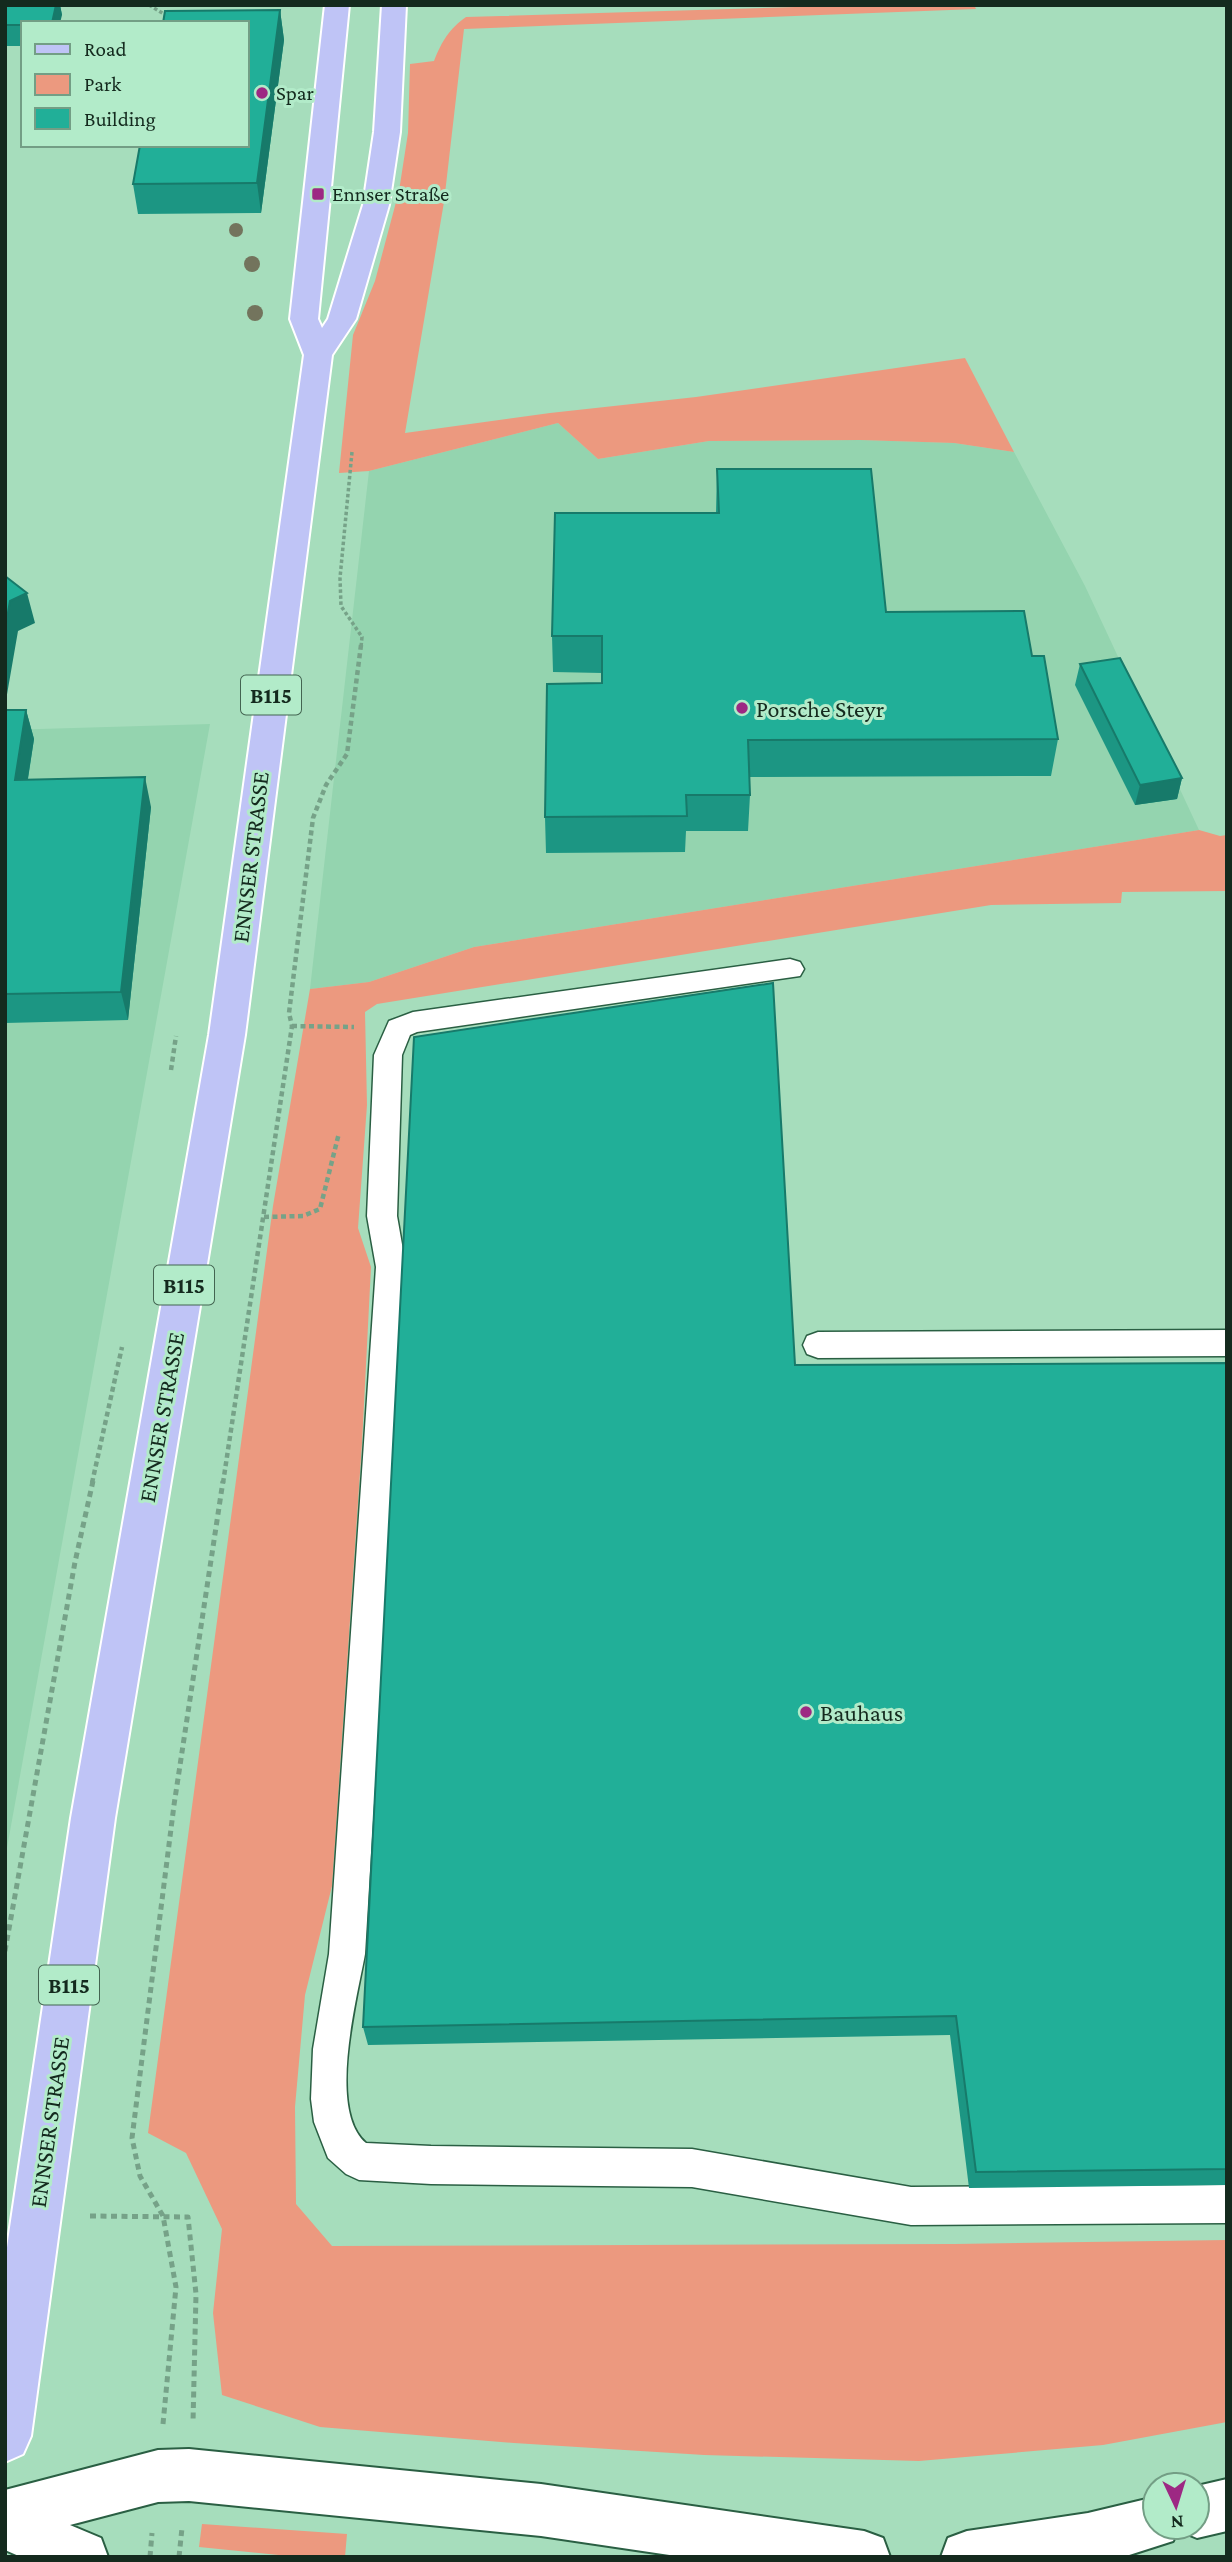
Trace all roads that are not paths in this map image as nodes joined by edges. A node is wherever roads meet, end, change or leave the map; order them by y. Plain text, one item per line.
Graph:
1 (337, 5) edge
2 (394, 5) edge
3 (318, 355) junction
4 (790, 970) dead end
5 (1227, 1343) edge
6 (818, 1345) dead end
7 (1227, 2204) edge
8 (5, 2437) edge
9 (5, 2516) edge
10 (5, 2524) edge
11 (1141, 2526) edge
12 (82, 2557) edge
13 (864, 2557) edge
14 (968, 2557) edge

1 - 3 main road, ENNSER STRASSE / B115
2 - 3 main road, ENNSER STRASSE / B115
3 - 8 main road, ENNSER STRASSE / B115
4 - 7 lane
5 - 6 lane
9 - 13 street
10 - 12 street
11 - 14 street

